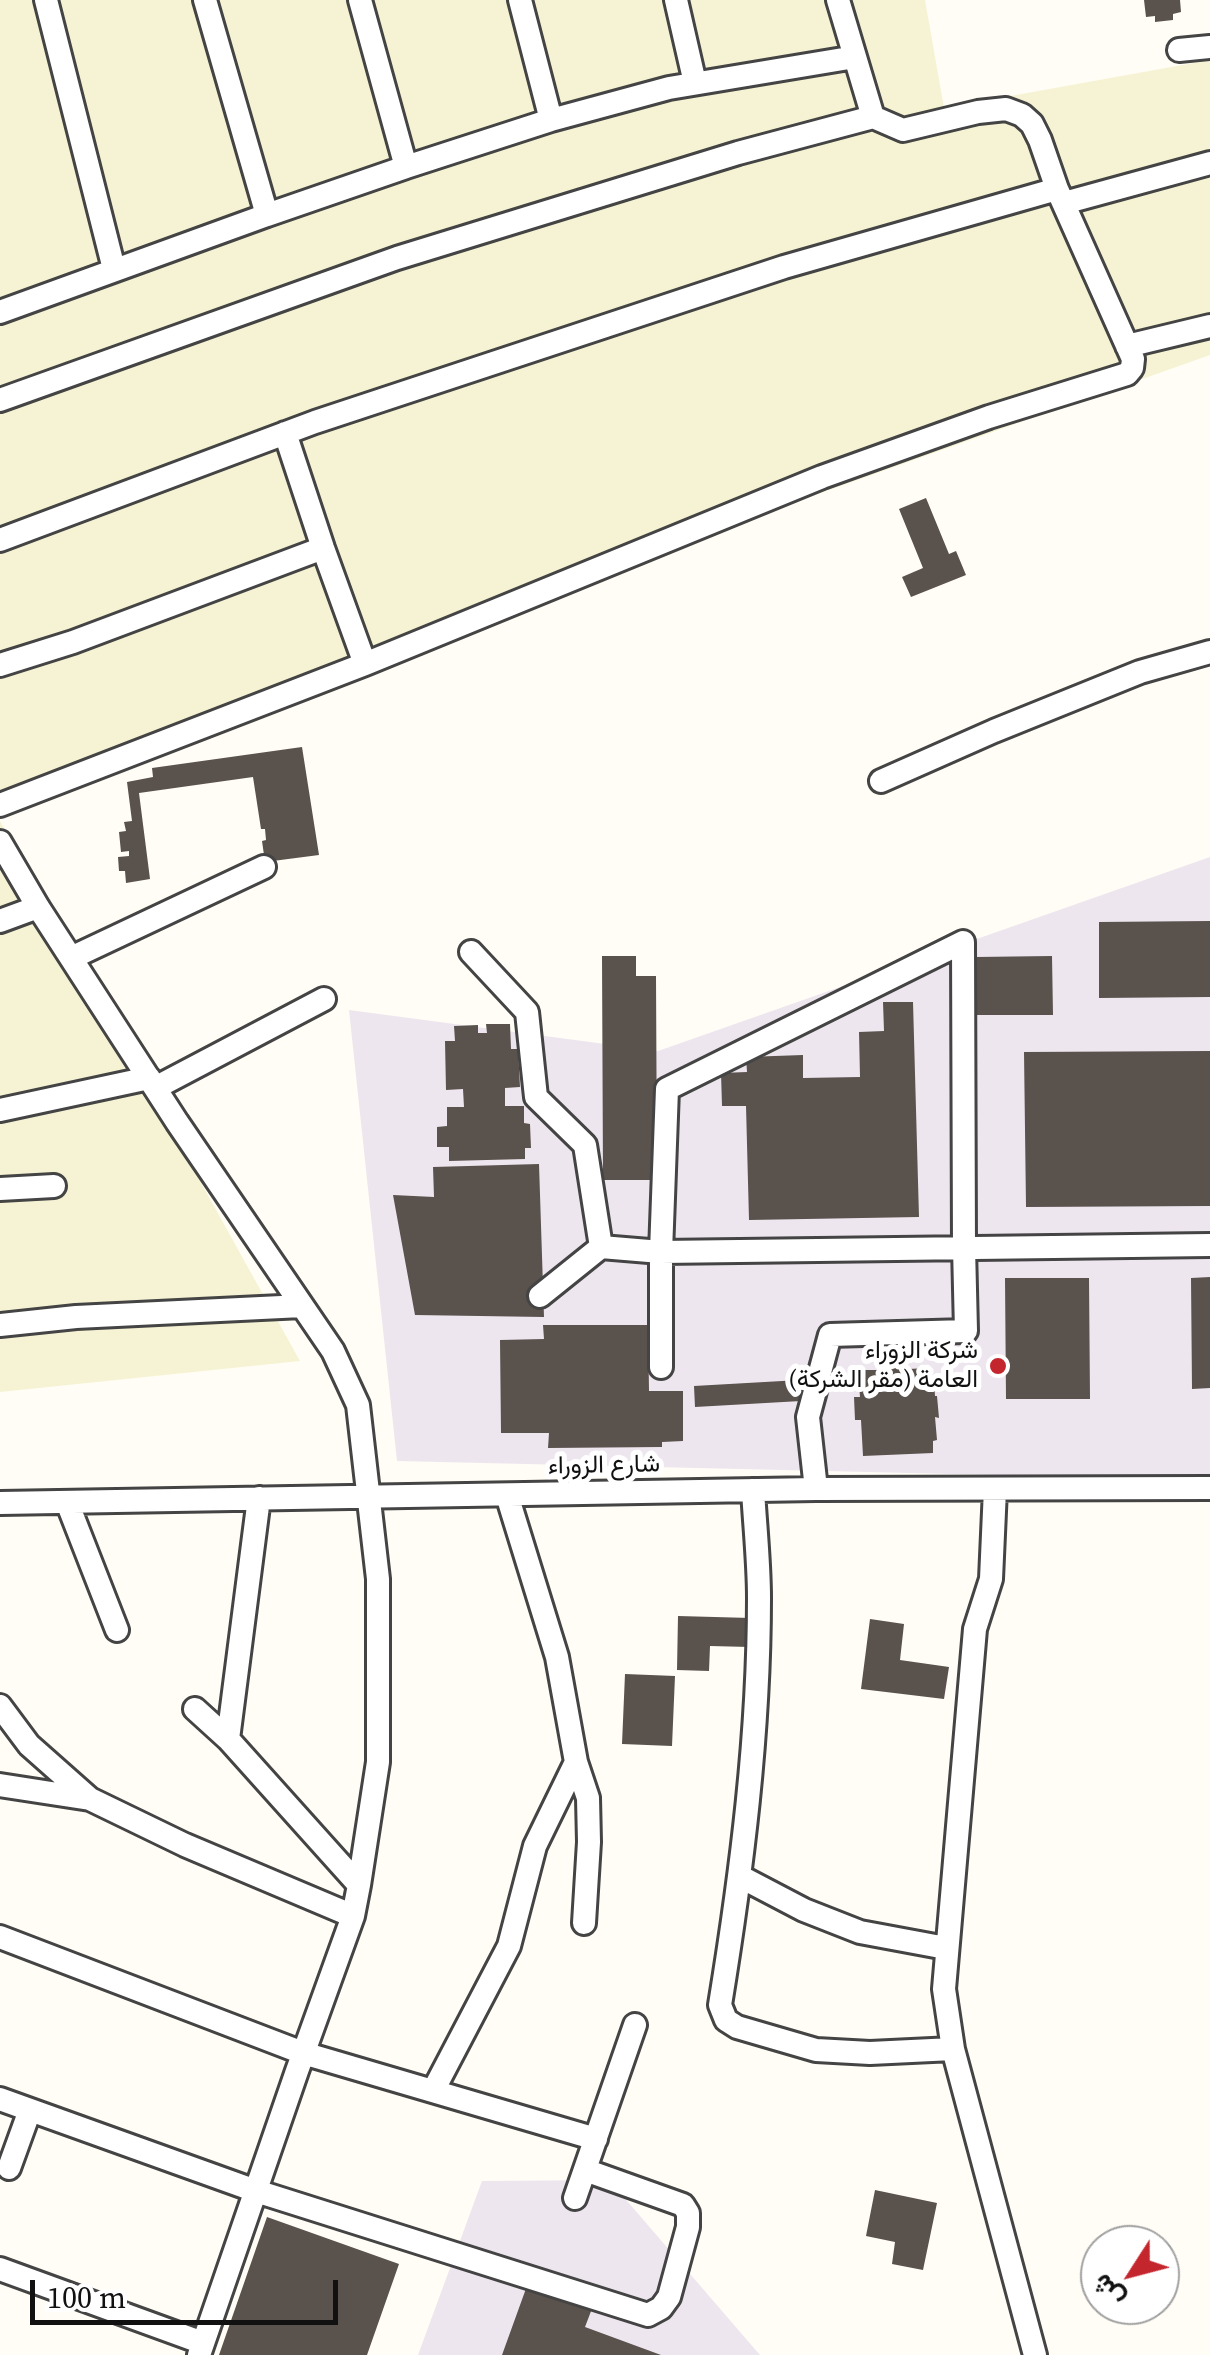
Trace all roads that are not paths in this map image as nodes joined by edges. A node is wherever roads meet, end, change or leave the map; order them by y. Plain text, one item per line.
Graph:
1 (46, 0) edge
2 (205, 0) edge
3 (360, 0) edge
4 (520, 0) edge
5 (676, 0) edge
6 (838, 0) edge
7 (1210, 47) edge
8 (1179, 50) dead end
9 (855, 57) junction
10 (695, 84) junction
11 (873, 117) junction
12 (551, 120) junction
13 (1210, 163) edge
14 (406, 166) junction
15 (1060, 196) junction
16 (266, 215) junction
17 (114, 269) junction
18 (0, 312) edge
19 (1210, 326) edge
20 (1127, 346) junction
21 (0, 400) edge
22 (284, 434) junction
23 (0, 540) edge
24 (323, 548) junction
25 (1210, 652) edge
26 (365, 664) junction
27 (0, 665) edge
28 (881, 781) dead end
29 (0, 805) edge
30 (0, 842) edge
31 (264, 867) dead end
32 (38, 907) junction
33 (0, 921) edge
34 (471, 952) dead end
35 (71, 958) junction
36 (324, 999) dead end
37 (152, 1083) junction
38 (0, 1110) edge
39 (54, 1186) dead end
40 (0, 1189) edge
41 (1210, 1245) edge
42 (601, 1247) junction
43 (964, 1247) junction
44 (662, 1252) junction
45 (540, 1296) dead end
46 (302, 1306) junction
47 (0, 1325) edge
48 (661, 1367) dead end
49 (1210, 1488) edge
50 (816, 1489) junction
51 (995, 1489) junction
52 (753, 1490) junction
53 (507, 1495) junction
54 (370, 1496) junction
55 (259, 1498) junction
56 (67, 1502) junction
57 (0, 1503) edge
58 (118, 1630) dead end
59 (0, 1706) edge
60 (195, 1710) dead end
61 (228, 1739) junction
62 (576, 1762) junction
63 (0, 1785) edge
64 (90, 1799) junction
65 (740, 1877) junction
66 (360, 1885) junction
67 (353, 1916) junction
68 (584, 1923) dead end
69 (0, 1937) edge
70 (946, 1948) junction
71 (636, 2025) dead end
72 (953, 2049) junction
73 (304, 2053) junction
74 (433, 2091) junction
75 (0, 2099) edge
76 (30, 2110) junction
77 (596, 2140) junction
78 (9, 2168) dead end
79 (586, 2170) junction
80 (256, 2191) junction
81 (575, 2198) dead end
82 (0, 2269) edge
83 (201, 2349) edge
84 (1035, 2355) edge

1 - 17 street
2 - 16 street
3 - 14 street
4 - 12 street
5 - 10 street
6 - 9 street
7 - 8 street
9 - 10 street
9 - 11 street
10 - 12 street
11 - 15 street
11 - 21 street
12 - 14 street
13 - 15 street
14 - 16 street
15 - 20 street
15 - 22 street
16 - 17 street
17 - 18 street
19 - 20 street
20 - 26 street
22 - 23 street
22 - 24 street
24 - 26 street
24 - 27 street
25 - 28 street
26 - 29 street
30 - 32 street
31 - 35 street
32 - 33 street
32 - 35 street
34 - 42 street
35 - 37 street
36 - 37 street
37 - 38 street
37 - 46 street
39 - 40 street
41 - 43 street
42 - 44 street
42 - 45 street
43 - 44 street
43 - 44 street
43 - 50 street
44 - 48 street
46 - 47 street
46 - 54 street
49 - 51 street, شارع الزوراء
50 - 51 street, شارع الزوراء
50 - 52 street, شارع الزوراء
51 - 70 street
52 - 53 street, شارع الزوراء
52 - 65 street
53 - 54 street, شارع الزوراء
53 - 62 street
54 - 55 street, شارع الزوراء
54 - 66 street
55 - 56 street, شارع الزوراء
55 - 61 street
56 - 57 street, شارع الزوراء
56 - 58 street
59 - 64 street
60 - 61 street
61 - 66 street
62 - 68 street
62 - 74 street
63 - 64 street
64 - 67 street
65 - 70 street
65 - 72 street
66 - 67 street
67 - 73 street
69 - 73 street
70 - 72 street
71 - 77 street
72 - 84 street
73 - 74 street
73 - 80 street
74 - 77 street
75 - 76 street
76 - 78 street
76 - 80 street
77 - 79 street
79 - 80 street
79 - 81 street
80 - 83 street
82 - 83 street

